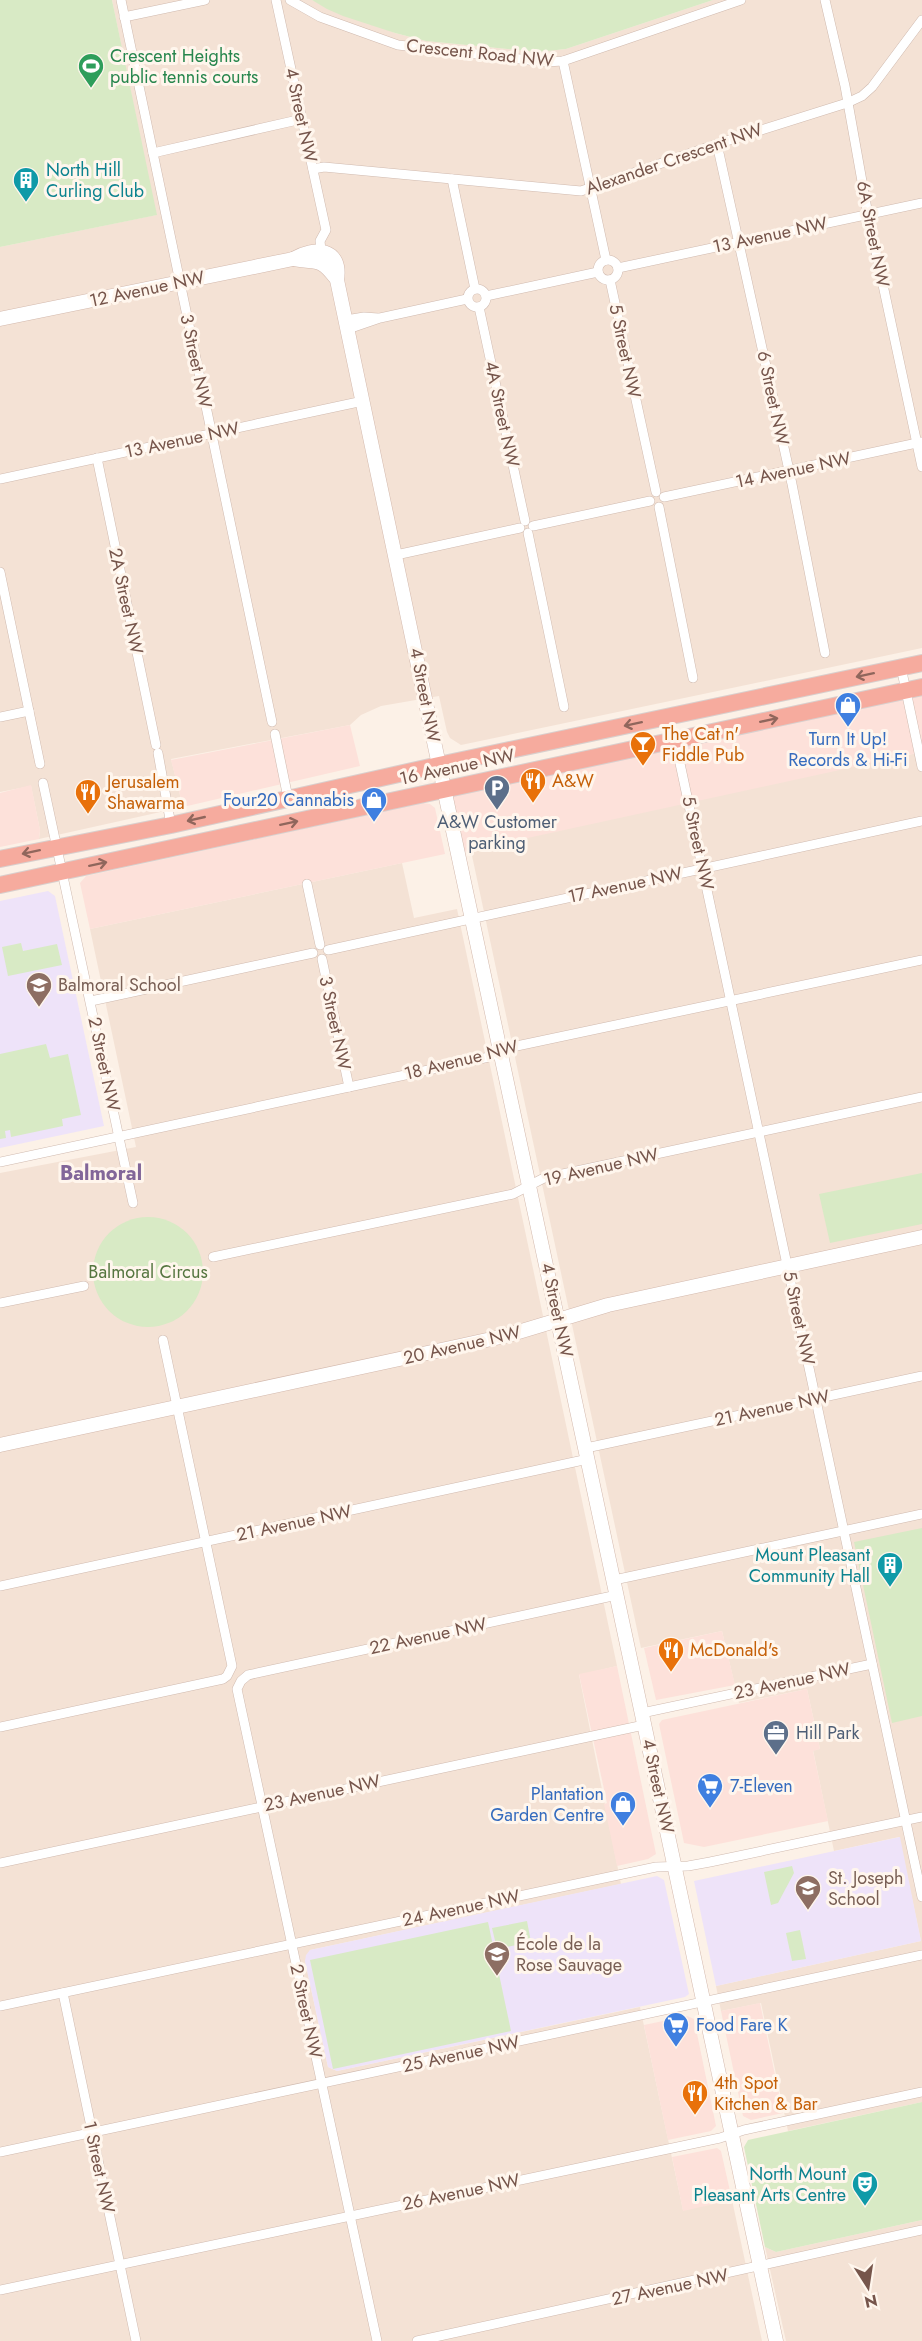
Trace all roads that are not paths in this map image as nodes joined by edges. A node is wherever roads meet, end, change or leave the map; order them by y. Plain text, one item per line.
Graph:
1 (121, 0) edge
2 (205, 0) edge
3 (276, 0) edge
4 (290, 0) edge
5 (741, 0) edge
6 (825, 0) edge
7 (124, 17) junction
8 (922, 20) edge
9 (563, 61) junction
10 (847, 103) junction
11 (302, 119) junction
12 (717, 144) junction
13 (153, 153) junction
14 (313, 169) junction
15 (452, 179) junction
16 (591, 188) junction
17 (922, 203) edge
18 (868, 215) junction
19 (740, 242) junction
20 (321, 256) junction
21 (606, 260) junction
22 (618, 268) junction
23 (598, 272) junction
24 (610, 280) junction
25 (179, 283) junction
26 (475, 289) junction
27 (486, 296) junction
28 (467, 299) junction
29 (479, 307) junction
30 (0, 319) edge
31 (347, 325) junction
32 (363, 400) junction
33 (211, 434) junction
34 (919, 443) edge
35 (97, 458) junction
36 (922, 467) edge
37 (789, 471) junction
38 (0, 479) edge
39 (657, 497) junction
40 (526, 527) junction
41 (396, 555) junction
42 (0, 572) edge
43 (825, 653) dead end
44 (922, 663) edge
45 (901, 667) junction
46 (693, 678) dead end
47 (914, 688) edge
48 (564, 707) dead end
49 (29, 711) junction
50 (0, 717) edge
51 (272, 722) dead end
52 (275, 734) dead end
53 (675, 740) junction
54 (40, 765) dead end
55 (439, 765) junction
56 (922, 767) edge
57 (44, 783) dead end
58 (445, 789) junction
59 (288, 798) junction
60 (922, 821) edge
61 (171, 825) junction
62 (58, 847) junction
63 (0, 859) edge
64 (703, 868) junction
65 (63, 871) junction
66 (307, 884) dead end
67 (0, 885) edge
68 (473, 918) junction
69 (320, 949) junction
70 (922, 960) edge
71 (731, 1001) junction
72 (91, 1002) junction
73 (501, 1052) junction
74 (348, 1087) junction
75 (922, 1098) edge
76 (759, 1133) junction
77 (120, 1137) junction
78 (0, 1162) edge
79 (530, 1185) junction
80 (133, 1203) dead end
81 (922, 1237) edge
82 (213, 1257) dead end
83 (788, 1266) junction
84 (84, 1286) dead end
85 (0, 1304) edge
86 (558, 1320) junction
87 (163, 1340) dead end
88 (922, 1376) edge
89 (816, 1398) junction
90 (177, 1407) junction
91 (0, 1445) edge
92 (587, 1454) junction
93 (922, 1514) edge
94 (845, 1531) junction
95 (206, 1542) junction
96 (614, 1580) junction
97 (0, 1586) edge
98 (617, 1595) junction
99 (872, 1664) junction
100 (241, 1682) joint
101 (643, 1719) junction
102 (0, 1727) edge
103 (263, 1806) junction
104 (922, 1817) edge
105 (906, 1820) junction
106 (0, 1863) edge
107 (675, 1866) junction
108 (922, 1897) edge
109 (292, 1944) junction
110 (922, 1955) edge
111 (63, 1993) junction
112 (704, 2002) junction
113 (0, 2006) edge
114 (322, 2083) junction
115 (922, 2092) edge
116 (92, 2132) junction
117 (732, 2134) junction
118 (0, 2152) edge
119 (350, 2216) junction
120 (922, 2230) edge
121 (120, 2265) junction
122 (760, 2267) junction
123 (0, 2290) edge
124 (136, 2341) edge
125 (377, 2341) edge
126 (417, 2341) edge
127 (776, 2341) edge

1 - 7 street, 3 Street NW
2 - 7 street
3 - 11 street, 4 Street NW
4 - 9 street, Crescent Road NW
5 - 9 street, Crescent Road NW
6 - 10 street, 6A Street NW
7 - 13 street, 3 Street NW
8 - 10 street, Alexander Crescent NW
9 - 16 street
10 - 12 street, Alexander Crescent NW
10 - 18 street, 6A Street NW
11 - 13 street
11 - 14 street, 4 Street NW
12 - 16 street, Alexander Crescent NW
12 - 19 street, 6 Street NW
13 - 25 street, 3 Street NW
14 - 15 street, Alexander Crescent NW
14 - 20 street, 4 Street NW
15 - 16 street, Alexander Crescent NW
15 - 26 street
16 - 21 street
17 - 18 street, 13 Avenue NW
18 - 19 street, 13 Avenue NW
18 - 34 street, 6A Street NW
19 - 22 street, 13 Avenue NW
19 - 37 street, 6 Street NW
20 - 25 street, 12 Avenue NW
20 - 31 street, 4 Street NW
21 - 22 street
21 - 23 street
22 - 24 street
23 - 24 street
23 - 27 street
24 - 39 street, 5 Street NW
25 - 30 street, 12 Avenue NW
25 - 33 street, 3 Street NW
26 - 27 street
26 - 28 street
27 - 29 street
28 - 29 street
28 - 31 street
29 - 40 street, 4A Street NW
31 - 32 street, 4 Street NW
32 - 33 street, 13 Avenue NW
32 - 41 street, 4 Street NW
33 - 35 street, 13 Avenue NW
33 - 51 street, 3 Street NW
34 - 36 street, 6A Street NW
34 - 37 street, 14 Avenue NW
35 - 38 street, 13 Avenue NW
35 - 61 street, 2A Street NW
37 - 39 street, 14 Avenue NW
37 - 43 street, 6 Street NW
39 - 40 street, 14 Avenue NW
39 - 46 street
40 - 41 street, 14 Avenue NW
40 - 48 street, 4A Street NW
41 - 55 street, 4 Street NW
42 - 49 street
44 - 45 highway, 16 Avenue NW
45 - 47 street
45 -> 55 highway, 16 Avenue NW
53 -> 47 highway, 16 Avenue NW
47 - 56 street
49 - 50 street
49 - 54 street
52 - 59 street
53 - 58 highway, 16 Avenue NW
53 - 64 street, 5 Street NW
55 - 58 street, 4 Street NW
55 - 59 highway, 16 Avenue NW
57 - 62 street, 2 Street NW
65 -> 58 highway, 16 Avenue NW
58 - 68 street, 4 Street NW
59 -> 61 highway, 16 Avenue NW
60 - 64 street, 17 Avenue NW
61 - 62 highway, 16 Avenue NW
62 -> 63 highway, 16 Avenue NW
62 - 65 street, 2 Street NW
64 - 68 street, 17 Avenue NW
64 - 71 street, 5 Street NW
65 - 67 highway, 16 Avenue NW
65 - 72 street, 2 Street NW
66 - 69 street
68 - 69 street, 17 Avenue NW
68 - 73 street, 4 Street NW
69 - 72 street, 17 Avenue NW
69 - 74 street, 3 Street NW
70 - 71 street, 18 Avenue NW
71 - 73 street, 18 Avenue NW
71 - 76 street, 5 Street NW
72 - 77 street, 2 Street NW
73 - 74 street, 18 Avenue NW
73 - 79 street, 4 Street NW
74 - 77 street, 18 Avenue NW
75 - 76 street, 19 Avenue NW
76 - 79 street, 19 Avenue NW
76 - 83 street, 5 Street NW
77 - 78 street, 18 Avenue NW
77 - 80 street, 2 Street NW
79 - 82 street, 19 Avenue NW
79 - 86 street, 4 Street NW
81 - 83 street, 20 Avenue NW
83 - 86 street, 20 Avenue NW
83 - 89 street, 5 Street NW
84 - 85 street
86 - 90 street, 20 Avenue NW
86 - 92 street, 4 Street NW
87 - 90 street
88 - 89 street, 21 Avenue NW
89 - 92 street, 21 Avenue NW
89 - 94 street, 5 Street NW
90 - 91 street, 20 Avenue NW
90 - 95 street
92 - 95 street, 21 Avenue NW
92 - 96 street, 4 Street NW
93 - 94 street
94 - 96 street
94 - 99 street, 5 Street NW
95 - 97 street, 21 Avenue NW
95 - 102 street
96 - 98 street, 4 Street NW
98 - 100 street, 22 Avenue NW
98 - 101 street, 4 Street NW
99 - 101 street, 23 Avenue NW
99 - 105 street, 5 Street NW
100 - 103 street, 2 Street NW
101 - 103 street, 23 Avenue NW
101 - 107 street, 4 Street NW
103 - 106 street, 23 Avenue NW
103 - 109 street, 2 Street NW
104 - 105 street, 24 Avenue NW
105 - 107 street, 24 Avenue NW
105 - 108 street, 5 Street NW
107 - 109 street, 24 Avenue NW
107 - 112 street, 4 Street NW
109 - 111 street, 24 Avenue NW
109 - 114 street, 2 Street NW
110 - 112 street, 25 Avenue NW
111 - 113 street, 24 Avenue NW
111 - 116 street, 1 Street NW
112 - 114 street, 25 Avenue NW
112 - 117 street, 4 Street NW
114 - 116 street, 25 Avenue NW
114 - 119 street, 2 Street NW
115 - 117 street, 26 Avenue NW
116 - 118 street, 25 Avenue NW
116 - 121 street, 1 Street NW
117 - 119 street, 26 Avenue NW
117 - 122 street, 4 Street NW
119 - 121 street, 26 Avenue NW
119 - 125 street, 2 Street NW
120 - 122 street, 27 Avenue NW
121 - 123 street, 26 Avenue NW
121 - 124 street, 1 Street NW
122 - 126 street, 27 Avenue NW
122 - 127 street, 4 Street NW

